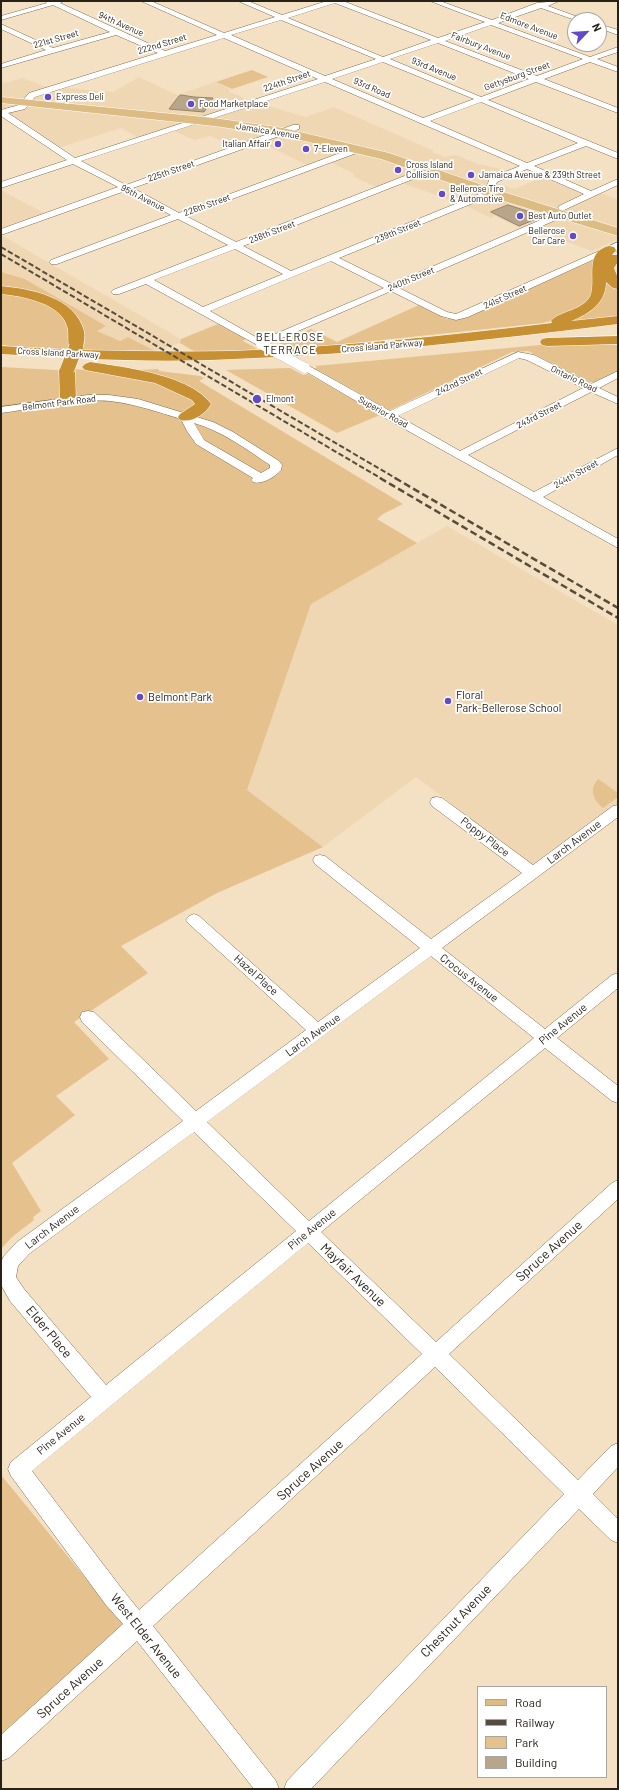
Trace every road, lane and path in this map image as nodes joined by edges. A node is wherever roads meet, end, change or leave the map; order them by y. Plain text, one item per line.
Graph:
1 (145, 1) edge
2 (242, 1) edge
3 (334, 1) edge
4 (337, 1) edge
5 (434, 1) edge
6 (529, 1) edge
7 (555, 1) edge
8 (55, 2) edge
9 (542, 6) junction
10 (567, 15) edge
11 (281, 17) junction
12 (1, 18) edge
13 (491, 23) junction
14 (1, 26) edge
15 (607, 29) edge
16 (117, 32) junction
17 (618, 33) edge
18 (224, 35) junction
19 (438, 40) junction
20 (618, 49) edge
21 (52, 51) junction
22 (164, 54) junction
23 (383, 59) junction
24 (590, 60) junction
25 (1, 66) edge
26 (618, 70) edge
27 (325, 79) junction
28 (537, 79) junction
29 (1, 97) edge
30 (1, 100) edge
31 (481, 100) junction
32 (26, 101) junction
33 (618, 111) edge
34 (1, 112) edge
35 (212, 117) junction
36 (197, 121) junction
37 (423, 121) junction
38 (296, 127) junction
39 (283, 132) junction
40 (585, 142) junction
41 (359, 149) junction
42 (618, 156) edge
43 (74, 161) junction
44 (526, 166) junction
45 (428, 170) junction
46 (618, 182) edge
47 (1, 185) edge
48 (124, 188) junction
49 (490, 189) junction
50 (591, 194) junction
51 (562, 211) junction
52 (178, 216) junction
53 (618, 225) edge
54 (1, 232) edge
55 (618, 232) edge
56 (236, 246) junction
57 (615, 250) edge
58 (332, 258) junction
59 (54, 262) dead end
60 (292, 274) junction
61 (147, 280) junction
62 (618, 285) edge
63 (391, 288) junction
64 (1, 290) edge
65 (116, 292) dead end
66 (202, 311) junction
67 (618, 320) edge
68 (618, 330) edge
69 (456, 339) junction
70 (618, 340) edge
71 (261, 344) junction
72 (486, 345) junction
73 (530, 357) joint
74 (2, 358) edge
75 (72, 367) junction
76 (618, 374) edge
77 (591, 388) junction
78 (68, 400) junction
79 (618, 401) edge
80 (1, 410) edge
81 (389, 416) junction
82 (186, 417) junction
83 (223, 431) junction
84 (198, 439) junction
85 (618, 451) edge
86 (460, 455) junction
87 (534, 497) junction
88 (617, 542) edge
89 (437, 802) dead end
90 (618, 810) edge
91 (320, 860) dead end
92 (533, 872) junction
93 (194, 920) dead end
94 (431, 948) junction
95 (618, 980) edge
96 (88, 1017) dead end
97 (318, 1030) junction
98 (546, 1038) junction
99 (618, 1096) edge
100 (195, 1121) junction
101 (618, 1188) edge
102 (309, 1232) junction
103 (10, 1262) joint
104 (436, 1354) junction
105 (104, 1398) junction
106 (618, 1453) edge
107 (28, 1481) joint
108 (578, 1494) junction
109 (618, 1533) edge
110 (138, 1626) junction
111 (1, 1750) edge
112 (268, 1789) edge
113 (295, 1789) edge

1 - 18 street, 93rd Road
2 - 11 street, 93rd Avenue
3 - 11 street, 222nd Street
4 - 19 street, Fairbury Avenue
5 - 13 street, Edmore Avenue
6 - 9 street
7 - 9 street, 224th Street
8 - 12 street
8 - 16 street, 94th Avenue
9 - 10 street
9 - 13 street, 224th Street
11 - 18 street, 222nd Street
11 - 23 street, 93rd Avenue
13 - 19 street, 224th Street
13 - 24 street, Edmore Avenue
14 - 21 street
15 - 17 street
16 - 21 street, 221st Street
16 - 22 street, 94th Avenue
18 - 22 street, 222nd Street
18 - 27 street, 93rd Road
19 - 23 street, 224th Street
19 - 28 street, Fairbury Avenue
20 - 24 street, Gettysburg Street
21 - 25 street, 221st Street
22 - 32 street, 222nd Street
23 - 27 street, 224th Street
23 - 31 street, 93rd Avenue
24 - 26 street, Edmore Avenue
24 - 28 street, Gettysburg Street
27 - 35 street, 224th Street
27 - 37 street, 93rd Road
28 - 31 street, Gettysburg Street
28 - 33 street, Fairbury Avenue
29 - 32 main road, Jamaica Avenue
30 - 32 main road, Jamaica Avenue
31 - 37 street, Gettysburg Street
31 - 40 street, 93rd Avenue
32 - 34 street, 222nd Street
32 - 35 main road, Jamaica Avenue
32 - 36 main road, Jamaica Avenue
34 - 43 street, 95th Avenue
35 - 36 street, 224th Street
35 - 38 main road, Jamaica Avenue
36 - 39 main road, Jamaica Avenue
36 - 43 street, 224th Street
37 - 44 street, 93rd Road
38 - 39 street, 225th Street
38 - 49 main road, Jamaica Avenue
39 - 41 main road, Jamaica Avenue
39 - 48 street, 225th Street
40 - 42 street, 93rd Avenue
40 - 44 street, 239th Street
41 - 45 main road, Jamaica Avenue
41 - 52 street, 226th Street
43 - 47 street, 224th Street
43 - 48 street, 95th Avenue
44 - 49 street, 239th Street
44 - 50 street, 93rd Road
45 - 49 main road, Jamaica Avenue
45 - 56 street, 238th Street
46 - 50 street, 240th Street
48 - 52 street, 95th Avenue
48 - 54 street, 225th Street
49 - 51 main road, Jamaica Avenue
49 - 58 street, 239th Street
50 - 51 street, 240th Street
51 - 53 main road, Jamaica Avenue
51 - 55 main road, Jamaica Avenue
51 - 63 street, 240th Street
52 - 56 street, 95th Avenue
52 - 59 street, 226th Street
56 - 60 street, 95th Avenue
56 - 61 street, 238th Street
57 - 62 highway
57 - 63 street, 241st Street
57 - 69 highway
58 - 60 street, 239th Street
58 - 63 street
60 - 66 street, 239th Street
61 - 65 street, 238th Street
61 - 66 street, Superior Road
63 - 71 street, 240th Street
64 - 75 highway, bridge
66 - 71 street, Superior Road
67 - 69 highway, Cross Island Parkway
68 - 72 highway, Cross Island Parkway
69 - 74 highway, Cross Island Parkway
70 - 72 highway
71 - 81 street, Superior Road, bridge
72 - 75 highway, Cross Island Parkway
73 - 77 street, Ontario Road
73 - 81 street, 242nd Street
74 - 75 highway, Cross Island Parkway
75 - 78 highway
75 - 82 highway
76 - 77 street, 243rd Street
77 - 79 street, Ontario Road
77 - 86 street, 243rd Street
78 - 80 street, Belmont Park Road
78 - 82 street, Belmont Park Road
81 - 86 street, Superior Road
82 - 83 street, Belmont Park Road
82 - 84 street, Belmont Park Road
83 - 84 street
83 - 84 street, Belmont Park Road
85 - 87 street, 244th Street
86 - 87 street, Superior Road
87 - 88 street, Superior Road
89 - 92 street, Poppy Place
90 - 92 street, Larch Avenue
91 - 94 street, Crocus Avenue
92 - 94 street, Larch Avenue
93 - 97 street, Hazel Place
94 - 97 street, Larch Avenue
94 - 98 street, Crocus Avenue
95 - 98 street, Pine Avenue
96 - 100 street, Mayfair Avenue
97 - 100 street, Larch Avenue
98 - 99 street, Crocus Avenue
98 - 102 street, Pine Avenue
100 - 102 street, Mayfair Avenue
100 - 103 street, Larch Avenue
101 - 104 street, Spruce Avenue
102 - 104 street, Mayfair Avenue
102 - 105 street, Pine Avenue
103 - 105 street, Elder Place
104 - 108 street, Mayfair Avenue
104 - 110 street, Spruce Avenue
105 - 107 street, Pine Avenue
106 - 108 street, Chestnut Avenue
107 - 110 street, West Elder Avenue
108 - 109 street, Mayfair Avenue
108 - 113 street, Chestnut Avenue
110 - 111 street, Spruce Avenue
110 - 112 street, West Elder Avenue

